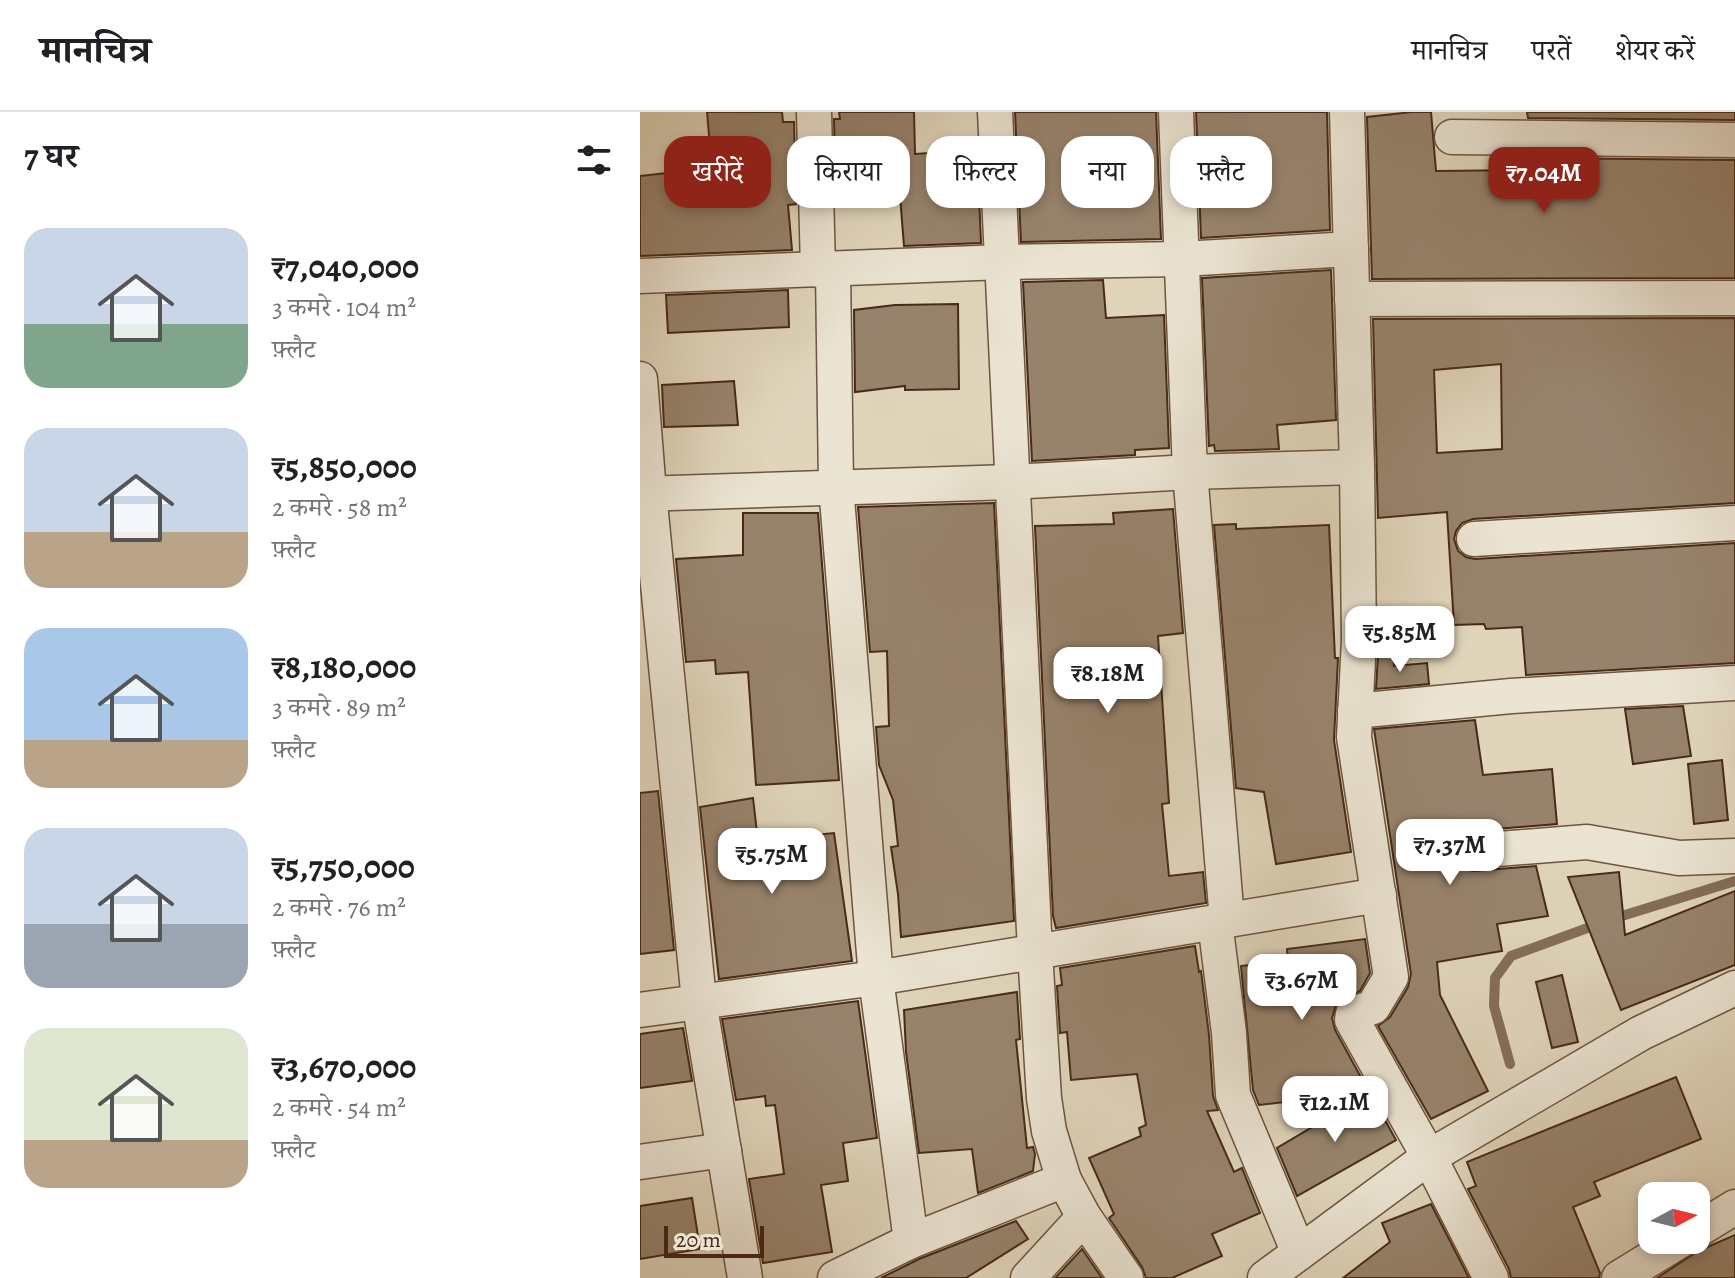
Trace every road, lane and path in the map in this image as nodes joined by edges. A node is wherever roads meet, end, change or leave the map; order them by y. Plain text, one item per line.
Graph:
1 (814, 112) edge
2 (995, 112) edge
3 (1176, 112) edge
4 (1347, 112) edge
5 (1452, 137) dead end
6 (1735, 140) edge
7 (1351, 249) junction
8 (1182, 259) junction
9 (1003, 262) junction
10 (825, 270) junction
11 (640, 276) edge
12 (1735, 298) edge
13 (1352, 299) junction
14 (640, 379) edge
15 (1357, 467) junction
16 (1190, 472) junction
17 (1011, 482) junction
18 (836, 486) junction
19 (644, 494) edge
20 (1735, 523) edge
21 (1474, 539) dead end
22 (1735, 683) edge
23 (1355, 711) junction
24 (1473, 851) dead end
25 (1735, 856) edge
26 (1379, 895) junction
27 (1221, 921) junction
28 (1035, 952) junction
29 (876, 978) junction
30 (1735, 988) edge
31 (699, 1001) junction
32 (640, 1010) edge
33 (724, 1150) junction
34 (1429, 1157) junction
35 (640, 1162) edge
36 (1064, 1180) junction
37 (1735, 1207) edge
38 (1084, 1217) junction
39 (1710, 1222) edge
40 (911, 1241) junction
41 (1299, 1253) junction
42 (1658, 1254) edge
43 (887, 1268) edge
44 (745, 1278) edge
45 (835, 1278) edge
46 (1028, 1278) edge
47 (1126, 1278) edge
48 (1265, 1278) edge
49 (1491, 1278) edge
50 (1619, 1278) edge

1 - 10 street
2 - 9 street
3 - 8 street
4 - 7 street
5 - 6 street
7 - 8 street
7 - 13 street
8 - 9 street
8 - 16 street
9 - 10 street
9 - 17 street
10 - 11 street
10 - 18 street
12 - 13 street
13 - 15 street
14 - 19 street
15 - 16 street
15 - 23 street
16 - 17 street
16 - 27 street
17 - 18 street
17 - 28 street
18 - 19 street
18 - 29 street
19 - 31 street
20 - 21 street
22 - 23 street
23 - 26 street
24 - 25 street
26 - 27 street
26 - 34 street
27 - 28 street
27 - 41 street
28 - 29 street
28 - 36 street
29 - 31 street
29 - 40 street
30 - 34 street
31 - 32 street
31 - 33 street
33 - 35 street
33 - 44 street
34 - 41 street
34 - 49 street
36 - 38 street
36 - 40 street
37 - 39 street
38 - 46 street
38 - 47 street
40 - 43 street
41 - 48 street
42 - 50 street
43 - 45 street

